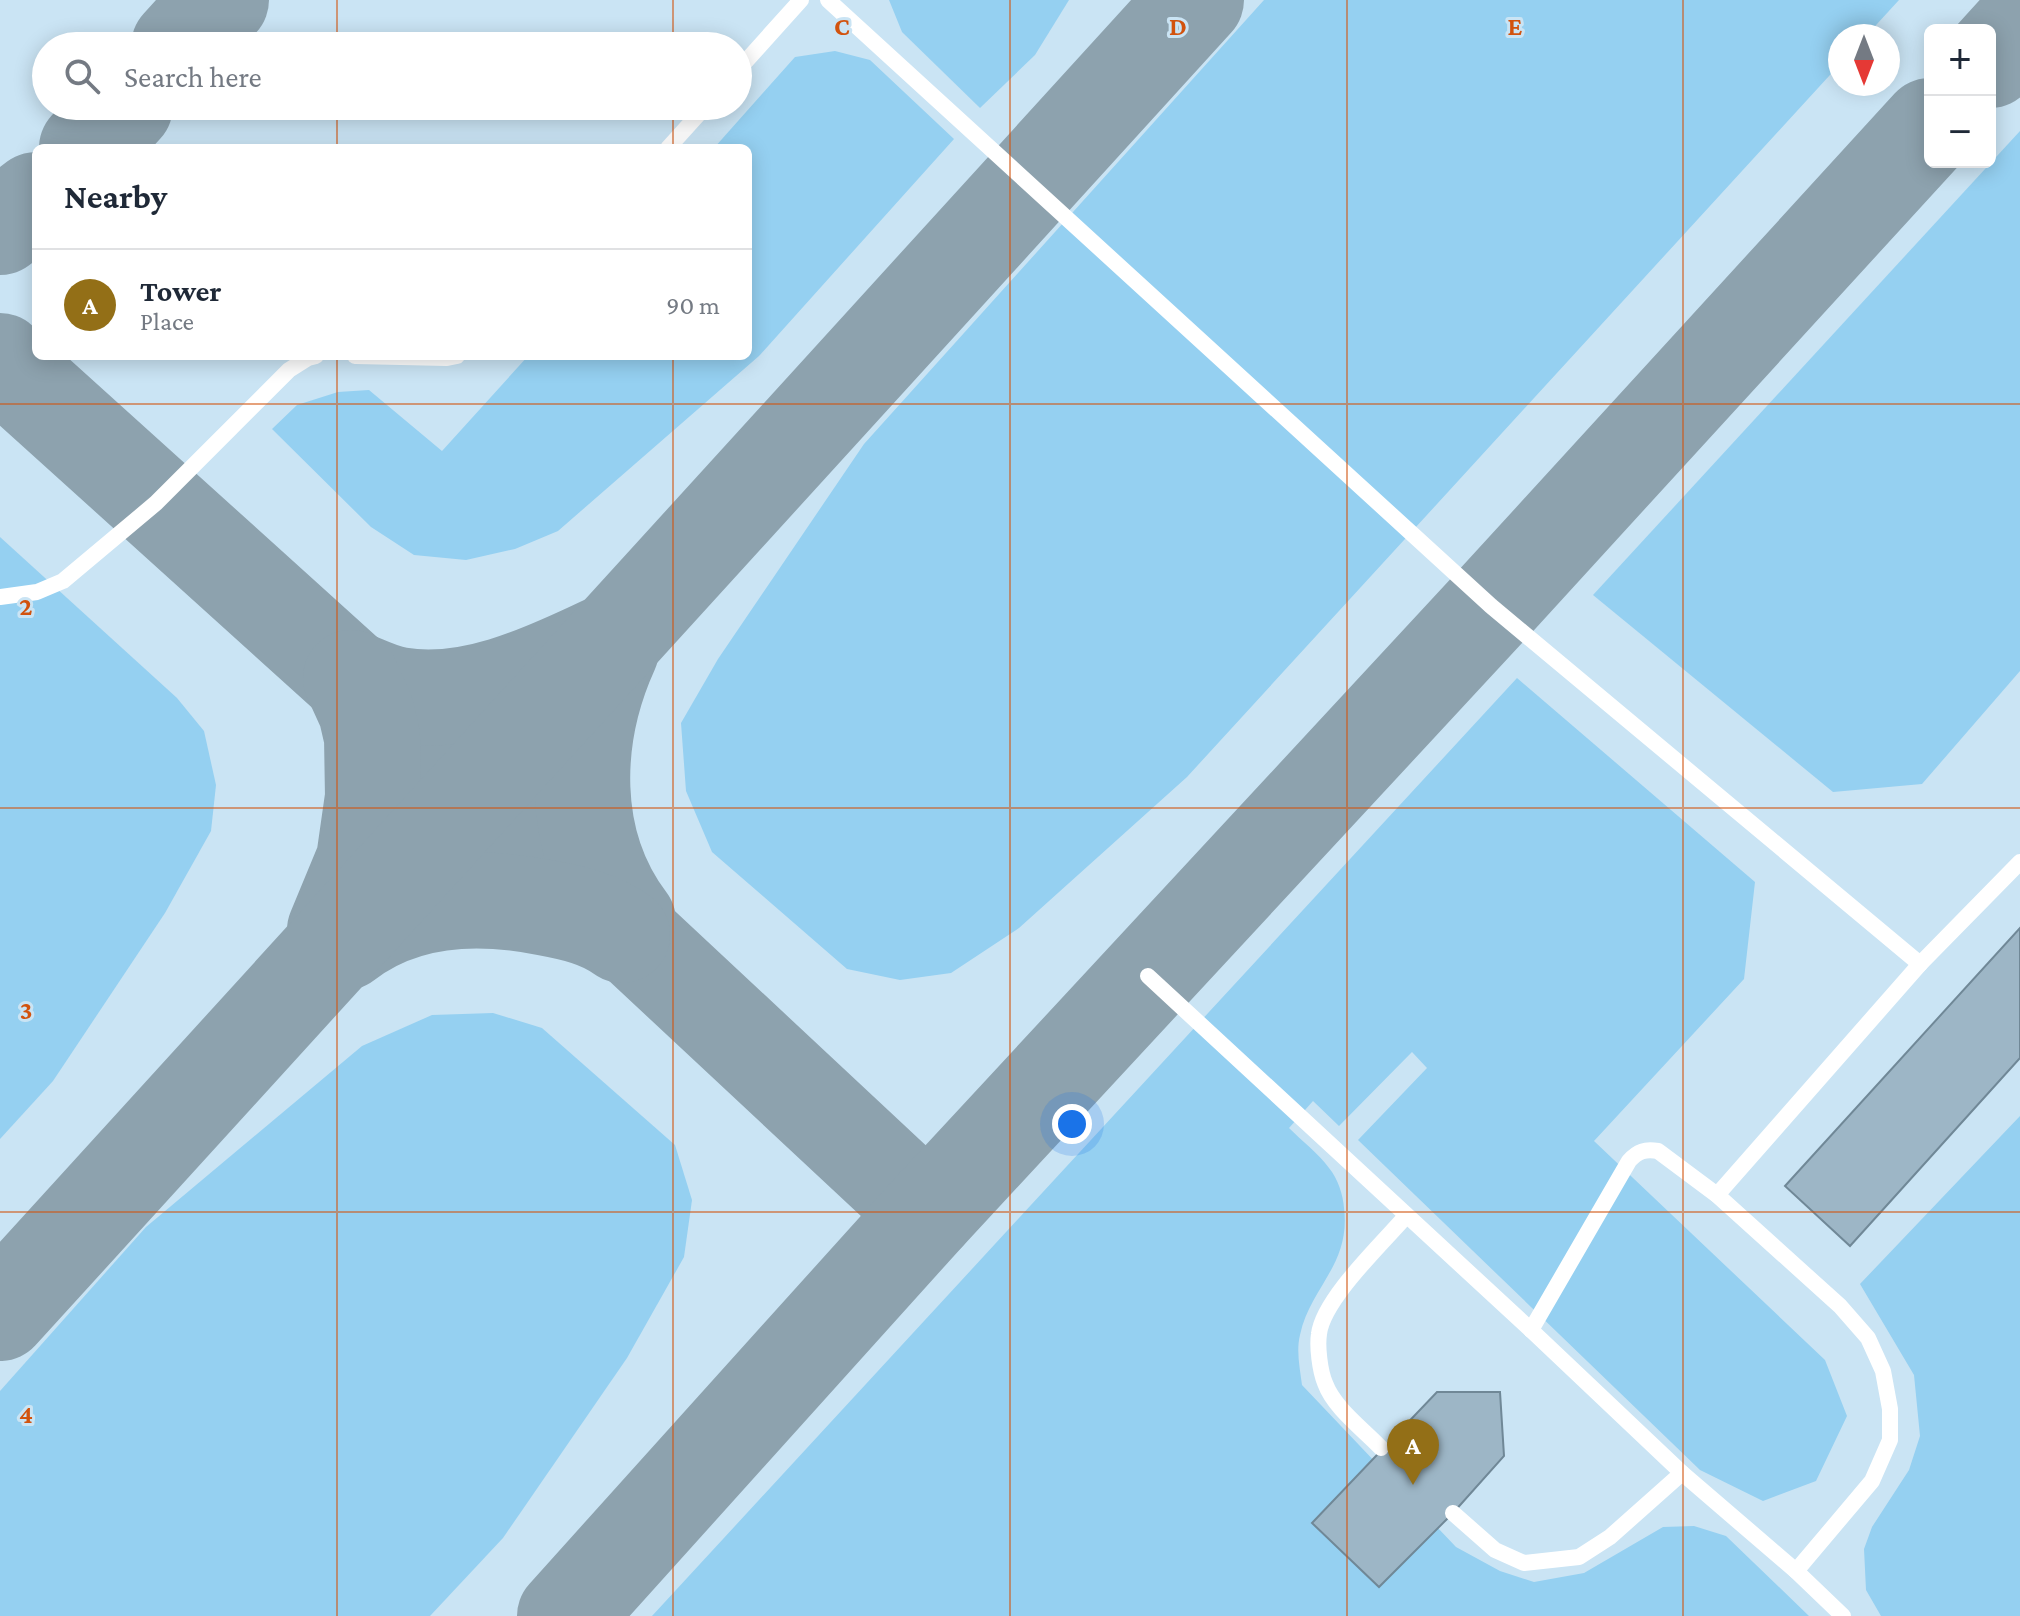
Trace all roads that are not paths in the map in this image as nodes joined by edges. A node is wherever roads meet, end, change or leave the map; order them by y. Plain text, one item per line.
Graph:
1 (801, 0) edge
2 (828, 0) edge
3 (752, 54) edge
4 (693, 120) edge
5 (672, 144) edge
6 (305, 360) edge
7 (0, 597) edge
8 (2020, 862) edge
9 (1920, 964) junction
10 (1148, 976) dead end
11 (1717, 1195) junction
12 (1406, 1216) junction
13 (1531, 1330) junction
14 (1381, 1448) dead end
15 (1682, 1473) junction
16 (1453, 1513) dead end
17 (1796, 1571) junction
18 (1843, 1616) edge

1 - 3 lane
2 - 9 lane
4 - 5 lane
6 - 7 lane
8 - 9 lane
9 - 11 lane
10 - 12 lane
11 - 13 lane
11 - 17 lane
12 - 13 lane
12 - 14 lane
13 - 15 lane
15 - 16 lane
15 - 17 lane
17 - 18 lane

